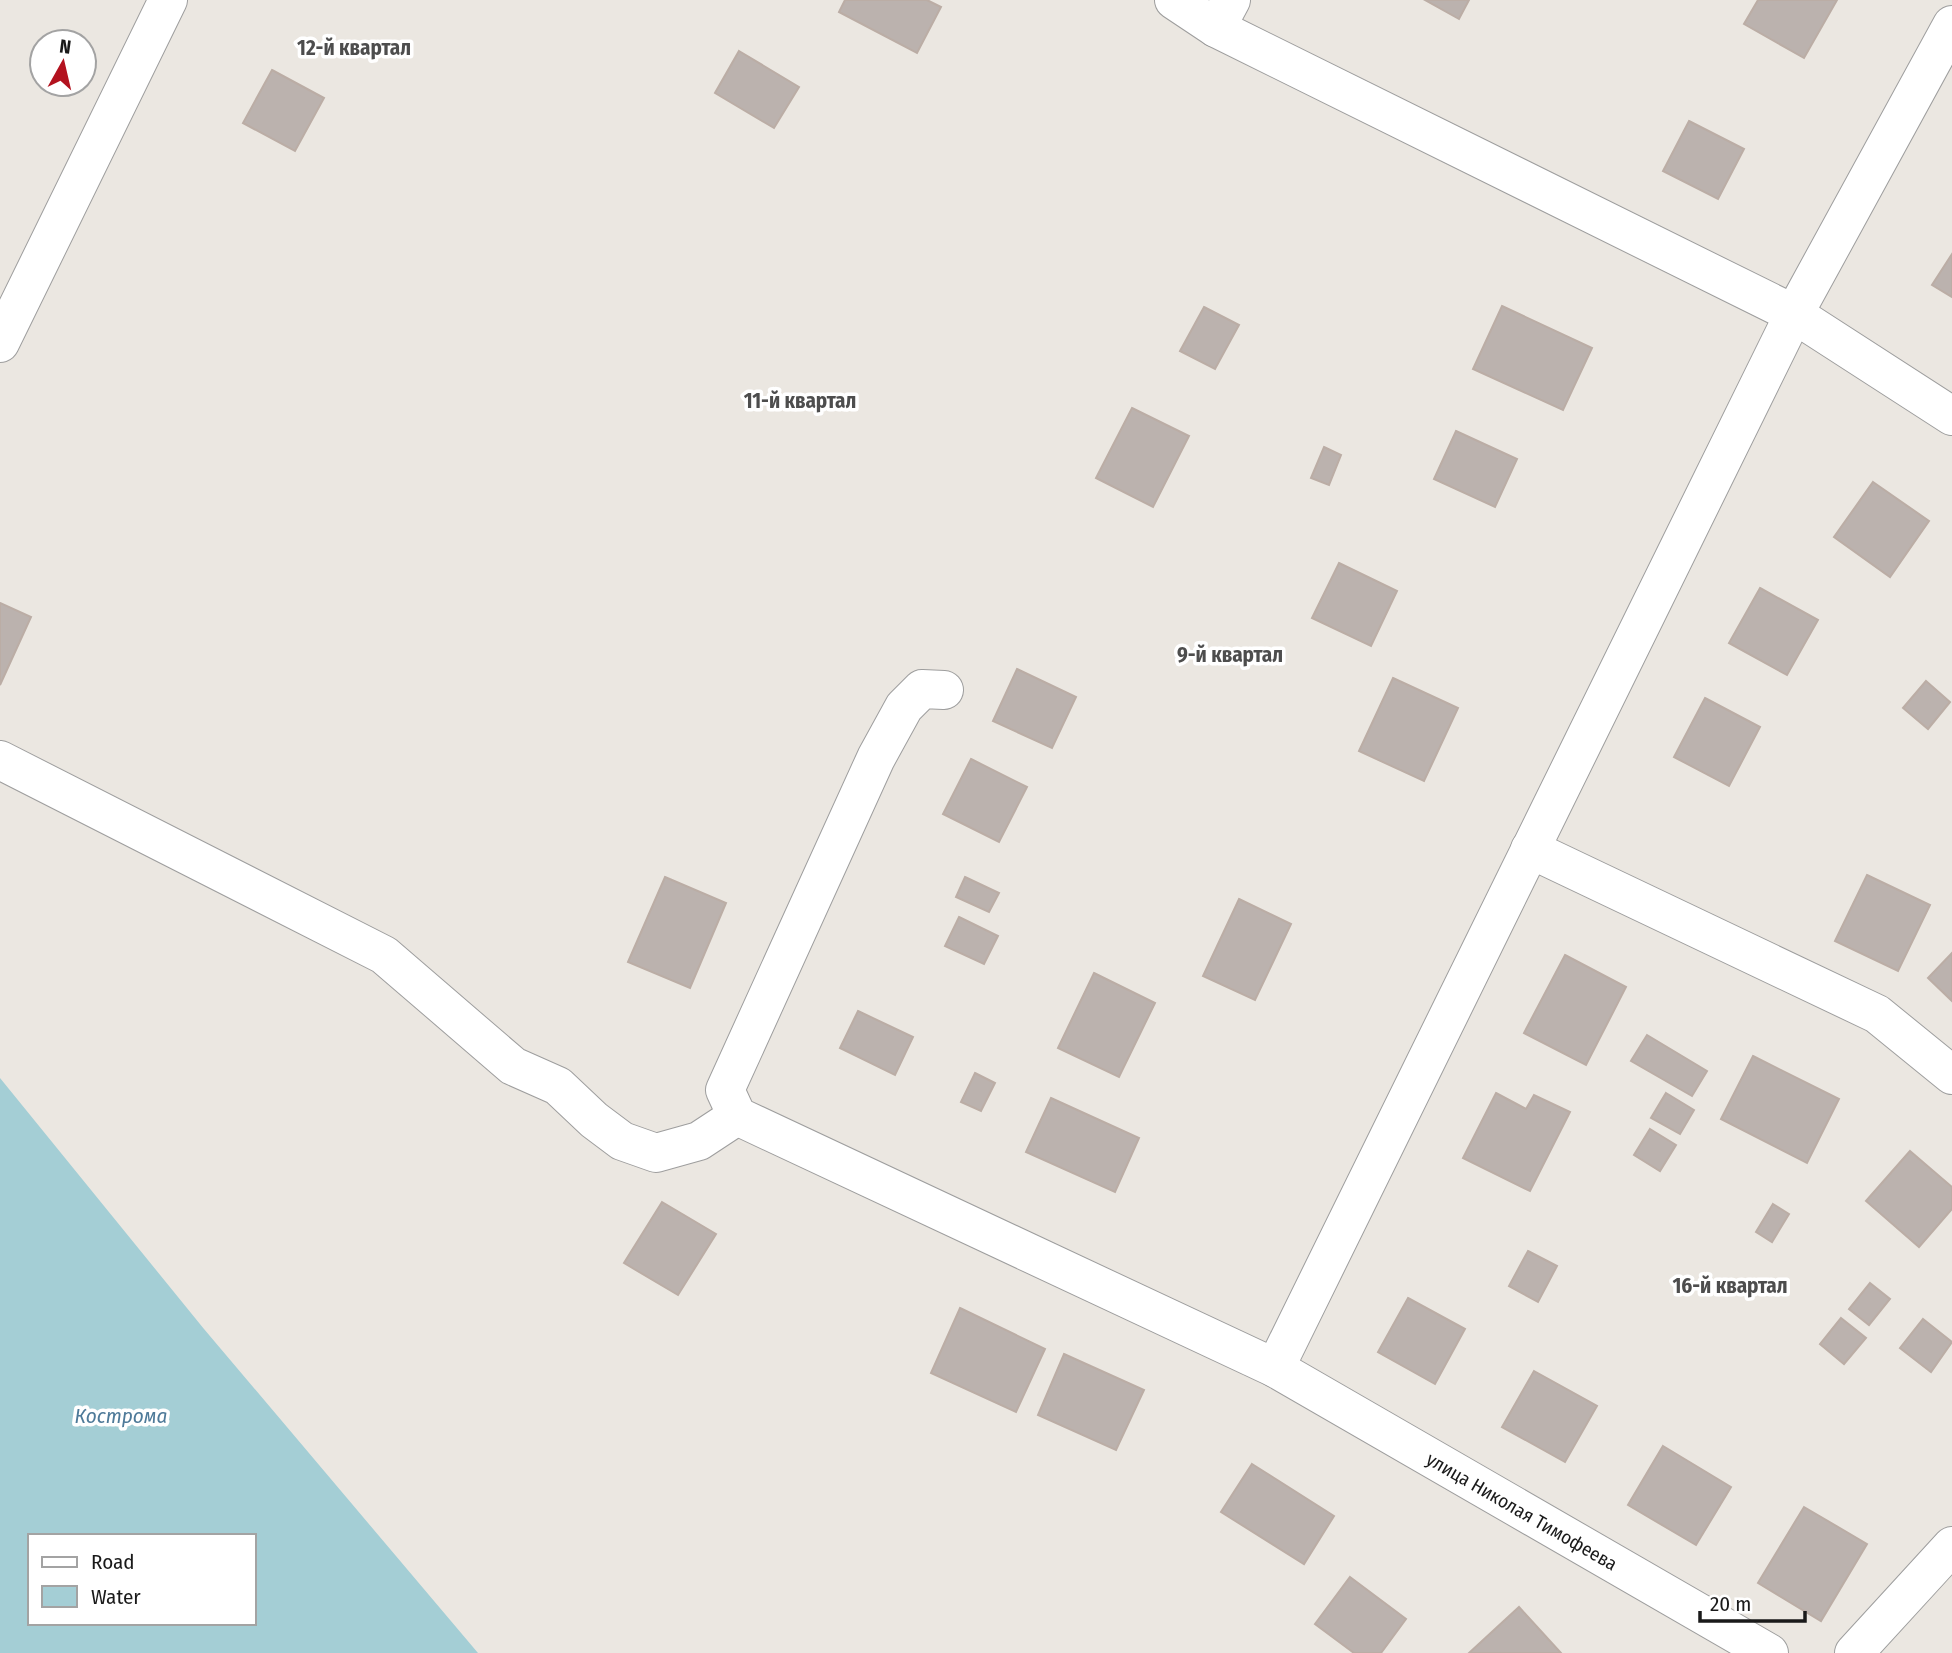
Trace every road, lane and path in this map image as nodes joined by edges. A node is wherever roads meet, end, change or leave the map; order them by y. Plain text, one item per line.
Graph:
1 (168, 0) edge
2 (1174, 0) edge
3 (1223, 14) edge
4 (1952, 25) edge
5 (1794, 314) junction
6 (0, 343) edge
7 (1952, 416) edge
8 (944, 690) dead end
9 (0, 760) edge
10 (1530, 849) junction
11 (1952, 1075) edge
12 (737, 1116) junction
13 (1275, 1368) junction
14 (1952, 1546) edge
15 (1769, 1653) edge
16 (1854, 1653) edge

1 - 6 street
2 - 3 street
3 - 5 street
4 - 5 street
5 - 7 street
5 - 10 street
8 - 12 street
9 - 12 street
10 - 11 street
10 - 13 street
12 - 13 street, улица Николая Тимофеева
13 - 15 street, улица Николая Тимофеева
14 - 16 street

